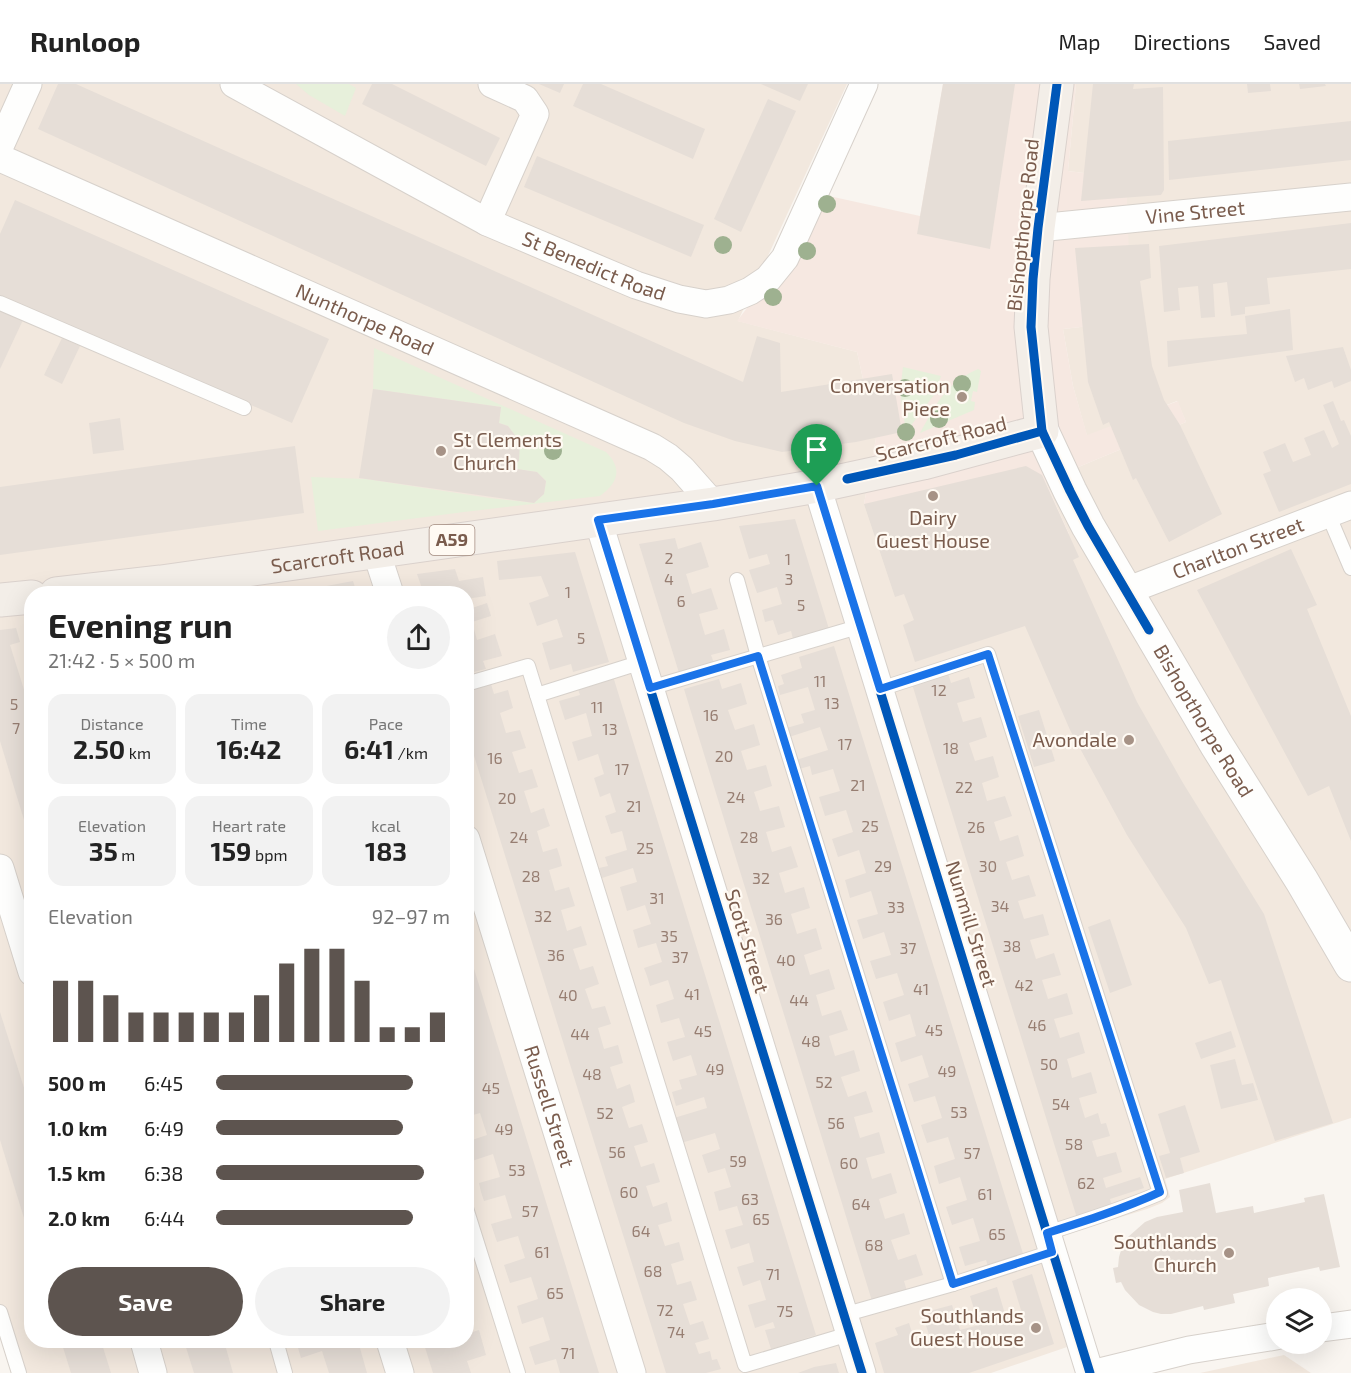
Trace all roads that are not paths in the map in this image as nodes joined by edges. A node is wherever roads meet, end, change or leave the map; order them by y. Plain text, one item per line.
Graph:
1 (27, 84) edge
2 (492, 84) edge
3 (864, 84) edge
4 (1058, 84) edge
5 (251, 88) edge
6 (0, 146) edge
7 (0, 158) edge
8 (1351, 197) edge
9 (487, 222) junction
10 (1038, 228) junction
11 (0, 303) edge
12 (244, 408) dead end
13 (1042, 431) junction
14 (817, 486) junction
15 (713, 504) junction
16 (1340, 510) edge
17 (598, 520) junction
18 (376, 551) junction
19 (1351, 568) edge
20 (737, 580) dead end
21 (175, 586) edge
22 (387, 586) edge
23 (1126, 591) junction
24 (24, 598) edge
25 (0, 600) edge
26 (861, 626) junction
27 (758, 656) junction
28 (642, 662) junction
29 (474, 682) edge
30 (650, 688) junction
31 (880, 689) junction
32 (537, 695) junction
33 (474, 865) edge
34 (0, 868) edge
35 (24, 946) edge
36 (1351, 965) edge
37 (474, 1233) edge
38 (1050, 1243) junction
39 (953, 1284) junction
40 (0, 1312) edge
41 (1351, 1324) edge
42 (846, 1325) junction
43 (1332, 1327) edge
44 (1266, 1338) edge
45 (146, 1348) edge
46 (278, 1348) edge
47 (392, 1348) edge
48 (19, 1373) edge
49 (153, 1373) edge
50 (285, 1373) edge
51 (400, 1373) edge
52 (518, 1373) edge
53 (632, 1373) edge
54 (862, 1373) edge
55 (1090, 1373) edge
56 (1095, 1373) edge

1 - 6 street
2 - 9 street
3 - 9 street, St Benedict Road
4 - 10 main road, Bishopthorpe Road
5 - 9 street, St Benedict Road
7 - 15 street, Nunthorpe Road
8 - 10 street, Vine Street
10 - 13 main road, Bishopthorpe Road
11 - 12 lane
13 - 14 main road, Scarcroft Road / A59
13 - 23 street, Bishopthorpe Road
14 - 15 main road, Scarcroft Road / A59
14 - 26 street, Nunmill Street
15 - 17 main road, Scarcroft Road / A59
16 - 19 lane
16 - 23 street, Charlton Street
17 - 18 main road, Scarcroft Road / A59
17 - 28 street, Scott Street
18 - 21 main road, Scarcroft Road / A59
18 - 22 street
20 - 27 lane
23 - 36 street, Bishopthorpe Road
24 - 25 main road
26 - 27 lane
26 - 31 street, Nunmill Street
27 - 30 lane
27 - 39 lane
28 - 30 street, Scott Street
28 - 32 lane
29 - 32 lane
30 - 42 street, Scott Street
31 - 38 street, Nunmill Street
31 - 38 lane
32 - 42 lane
33 - 53 street, Russell Street
34 - 35 street
37 - 52 lane
38 - 39 lane
38 - 55 street, Nunmill Street
39 - 42 lane
40 - 48 lane
41 - 43 street
42 - 54 street, Scott Street
44 - 56 street
45 - 49 street
46 - 50 lane
47 - 51 street

